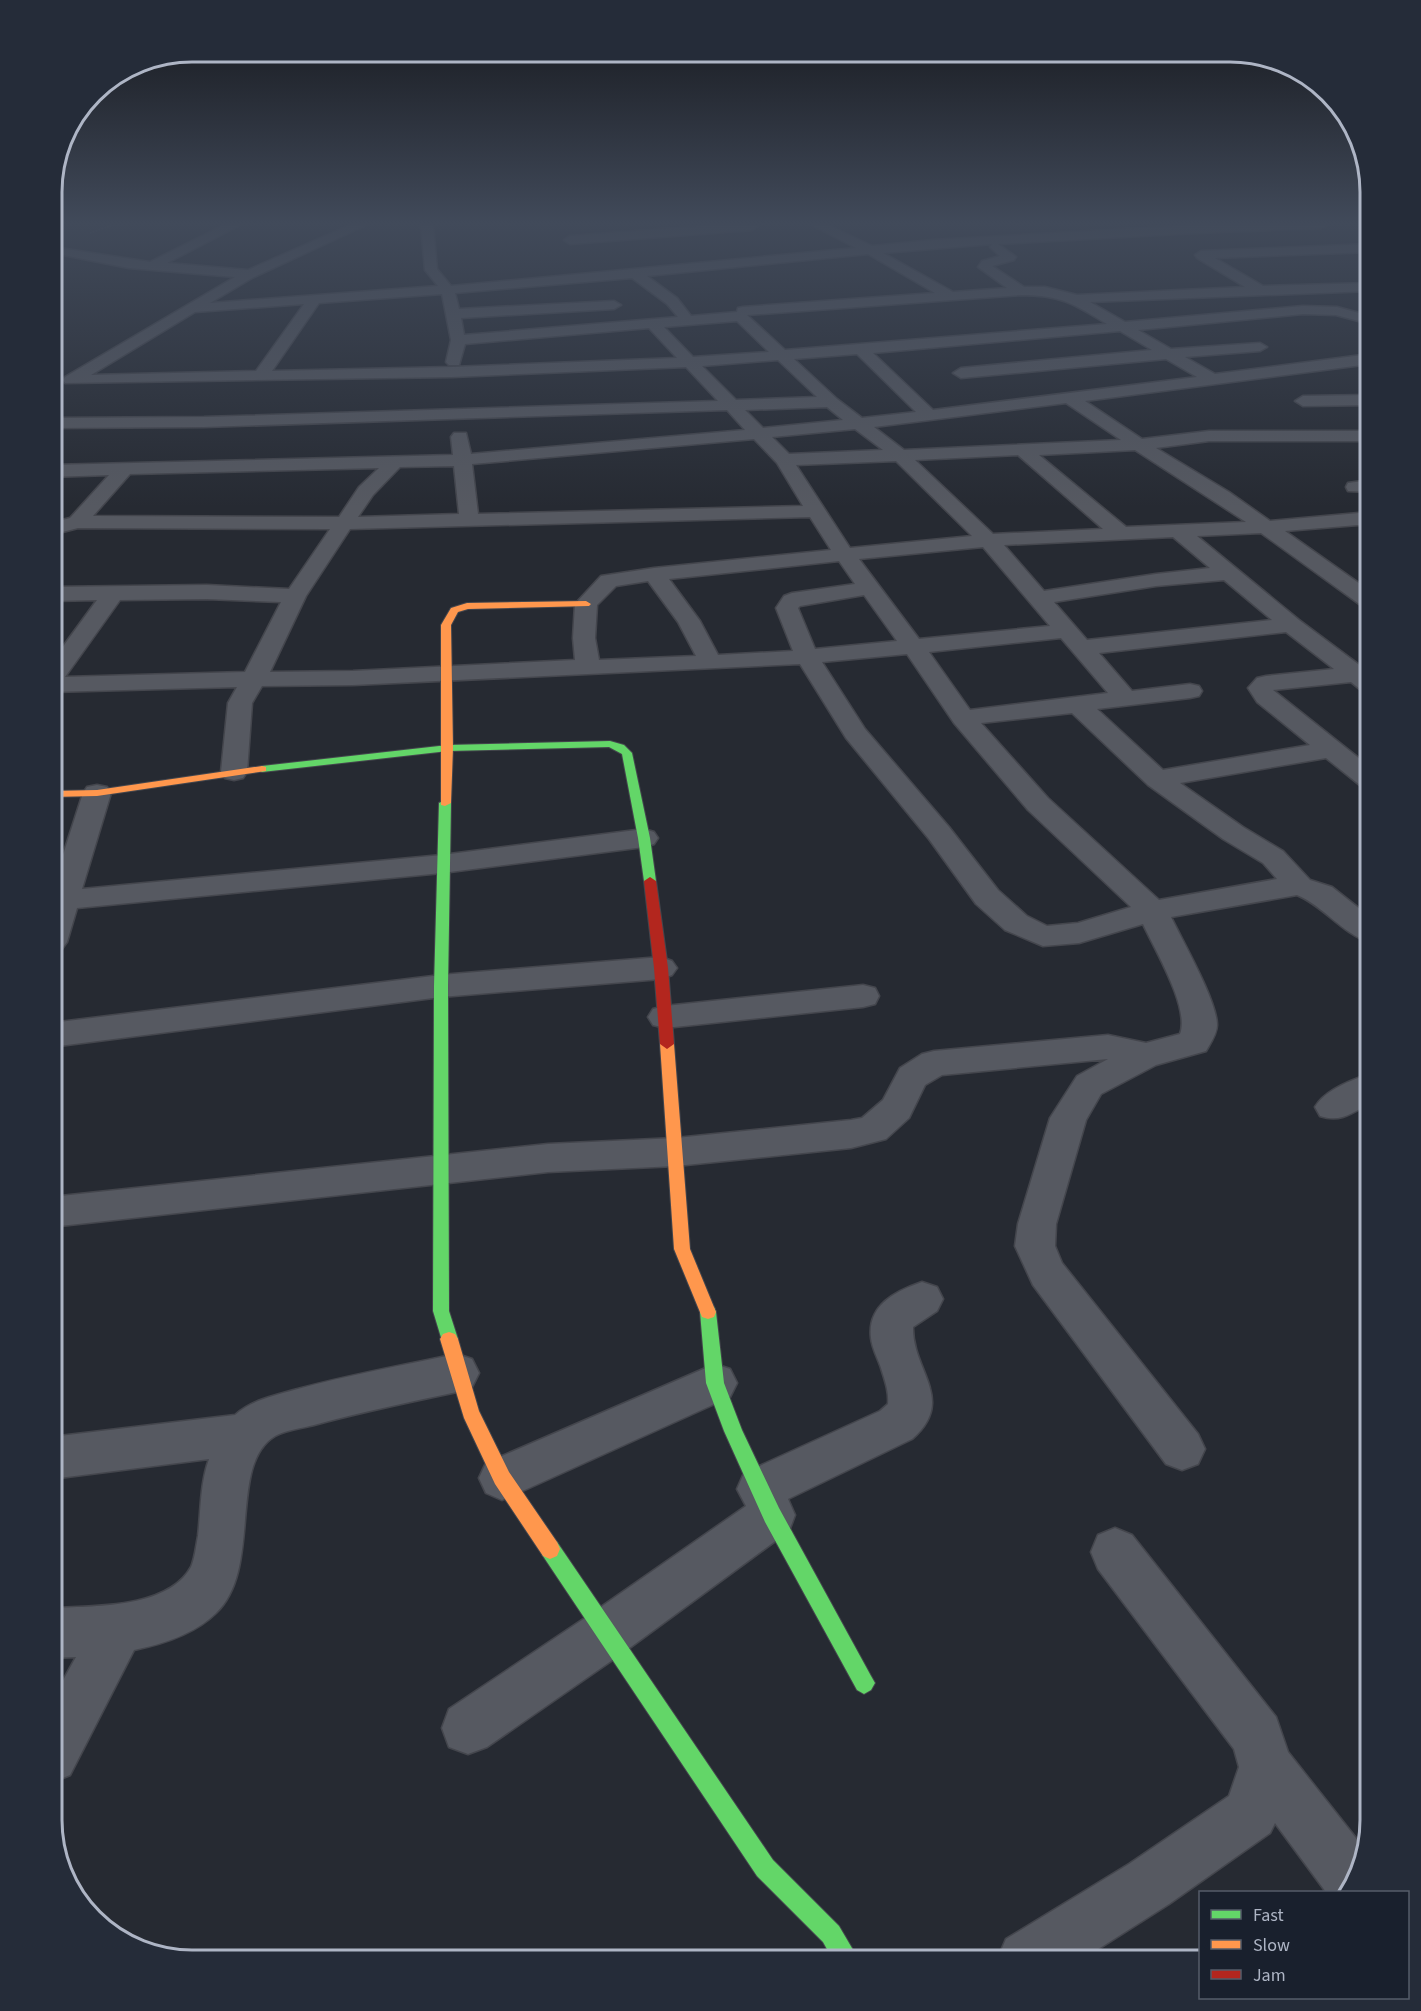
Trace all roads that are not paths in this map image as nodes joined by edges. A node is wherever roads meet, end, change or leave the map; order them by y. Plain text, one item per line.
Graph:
1 (174, 319) edge
2 (301, 319) edge
3 (452, 319) edge
4 (686, 319) edge
5 (700, 319) edge
6 (752, 319) edge
7 (1108, 319) edge
8 (1209, 319) edge
9 (689, 322) junction
10 (654, 325) junction
11 (1122, 327) junction
12 (458, 340) junction
13 (922, 345) junction
14 (1260, 347) dead end
15 (861, 350) junction
16 (1167, 355) junction
17 (784, 356) junction
18 (1360, 360) edge
19 (688, 362) junction
20 (961, 374) junction
21 (260, 377) junction
22 (67, 378) edge
23 (1212, 379) junction
24 (454, 383) junction
25 (1071, 399) junction
26 (1360, 400) edge
27 (1303, 401) dead end
28 (831, 402) junction
29 (733, 406) junction
30 (1005, 406) junction
31 (458, 414) junction
32 (929, 416) junction
33 (62, 423) edge
34 (204, 423) junction
35 (857, 423) junction
36 (760, 432) junction
37 (1360, 436) edge
38 (187, 437) dead end
39 (1139, 445) junction
40 (1022, 449) junction
41 (170, 452) dead end
42 (899, 454) junction
43 (461, 460) junction
44 (784, 460) junction
45 (395, 462) junction
46 (153, 467) junction
47 (125, 469) junction
48 (62, 471) edge
49 (817, 511) junction
50 (469, 519) junction
51 (1360, 519) edge
52 (77, 522) junction
53 (345, 523) junction
54 (62, 526) edge
55 (1264, 527) junction
56 (1178, 531) junction
57 (1122, 534) junction
58 (988, 540) junction
59 (843, 553) junction
60 (1229, 573) junction
61 (654, 574) junction
62 (869, 588) junction
63 (114, 592) junction
64 (1360, 593) edge
65 (62, 594) edge
66 (295, 596) junction
67 (1040, 598) junction
68 (586, 604) junction
69 (1291, 625) junction
70 (1073, 639) junction
71 (913, 646) junction
72 (807, 657) junction
73 (711, 663) junction
74 (62, 665) edge
75 (588, 667) junction
76 (448, 675) junction
77 (1360, 677) edge
78 (254, 679) junction
79 (1360, 679) edge
80 (62, 686) edge
81 (1190, 691) dead end
82 (1126, 699) junction
83 (1078, 705) junction
84 (963, 718) junction
85 (448, 748) junction
86 (1334, 749) junction
87 (1360, 771) edge
88 (234, 772) junction
89 (1157, 779) junction
90 (97, 793) junction
91 (62, 794) edge
92 (644, 838) junction
93 (442, 864) junction
94 (1299, 886) junction
95 (62, 888) edge
96 (62, 901) edge
97 (1153, 911) junction
98 (1360, 924) edge
99 (661, 968) junction
100 (441, 986) junction
101 (863, 996) dead end
102 (665, 1017) junction
103 (62, 1034) edge
104 (1146, 1056) junction
105 (1360, 1092) edge
106 (1333, 1107) dead end
107 (676, 1152) junction
108 (441, 1169) junction
109 (62, 1211) edge
110 (922, 1299) dead end
111 (457, 1373) junction
112 (715, 1383) junction
113 (246, 1434) junction
114 (1182, 1449) dead end
115 (62, 1457) edge
116 (502, 1478) junction
117 (766, 1502) junction
118 (1115, 1552) dead end
119 (118, 1630) junction
120 (62, 1633) edge
121 (606, 1634) junction
122 (864, 1683) dead end
123 (468, 1728) dead end
124 (62, 1735) edge
125 (1266, 1767) junction
126 (1350, 1868) edge
127 (841, 1950) edge
128 (1048, 1950) edge

1 - 22 street
2 - 21 street
3 - 12 street
4 - 9 street
5 - 9 street
6 - 17 street
7 - 11 street
8 - 11 street
9 - 10 street
10 - 12 street
10 - 19 street
11 - 13 street
11 - 16 street
12 - 24 street
13 - 15 street
13 - 20 street
14 - 16 street
15 - 17 street
15 - 32 street
16 - 20 street
16 - 23 street
17 - 19 street
17 - 28 street
18 - 23 street
19 - 24 street
19 - 29 street
20 - 30 street
21 - 22 street
21 - 24 street
23 - 25 street
24 - 31 street
25 - 30 street
25 - 39 street
26 - 27 street
28 - 29 street
28 - 35 street
29 - 31 street
29 - 36 street
30 - 32 street
31 - 34 street
31 - 43 street
32 - 35 street
33 - 34 street
34 - 38 street
35 - 36 street
35 - 42 street
36 - 43 street
36 - 44 street
37 - 39 street
39 - 40 street
39 - 55 street
40 - 42 street
40 - 57 street
41 - 46 street
42 - 44 street
42 - 58 street
43 - 45 street
43 - 50 street
44 - 49 street
45 - 46 street
45 - 53 street
46 - 47 street
47 - 48 street
47 - 52 street
49 - 50 street
49 - 59 street
50 - 53 street
51 - 55 street
52 - 53 street
52 - 54 street
53 - 66 street
55 - 56 street
55 - 64 street
56 - 57 street
56 - 60 street
57 - 58 street
58 - 59 street
58 - 67 street
59 - 61 street
59 - 62 street
60 - 67 street
60 - 69 street
61 - 68 street
61 - 73 street
62 - 71 street
62 - 72 street
63 - 65 street
63 - 66 street
63 - 74 street
66 - 78 street
67 - 70 street
68 - 75 street
68 - 76 street
69 - 70 street
69 - 77 street
70 - 71 street
70 - 82 street
71 - 72 street
71 - 84 street
72 - 73 street
72 - 97 street
73 - 75 street
75 - 76 street
76 - 78 street
76 - 85 street
78 - 80 street
78 - 88 street
79 - 86 street
81 - 82 street
82 - 83 street
83 - 84 street
83 - 89 street
84 - 97 street
85 - 88 street
85 - 92 street
85 - 93 street
86 - 87 street
86 - 89 street
88 - 90 street
89 - 94 street
90 - 91 street
90 - 95 street
92 - 93 street
92 - 99 street
93 - 96 street
93 - 100 street
94 - 97 street
94 - 98 street
97 - 104 street
99 - 100 street
99 - 102 street
100 - 103 street
100 - 108 street
101 - 102 street
102 - 107 street
104 - 107 street
104 - 114 street
105 - 106 street
107 - 108 street
107 - 112 street
108 - 109 street
108 - 111 street
110 - 117 street
111 - 113 street
111 - 116 street
112 - 116 street
112 - 117 street
113 - 115 street
113 - 119 street
116 - 121 street
117 - 121 street
117 - 122 street
118 - 125 street
119 - 120 street
119 - 124 street
121 - 123 street
121 - 127 street
125 - 126 street
125 - 128 street

